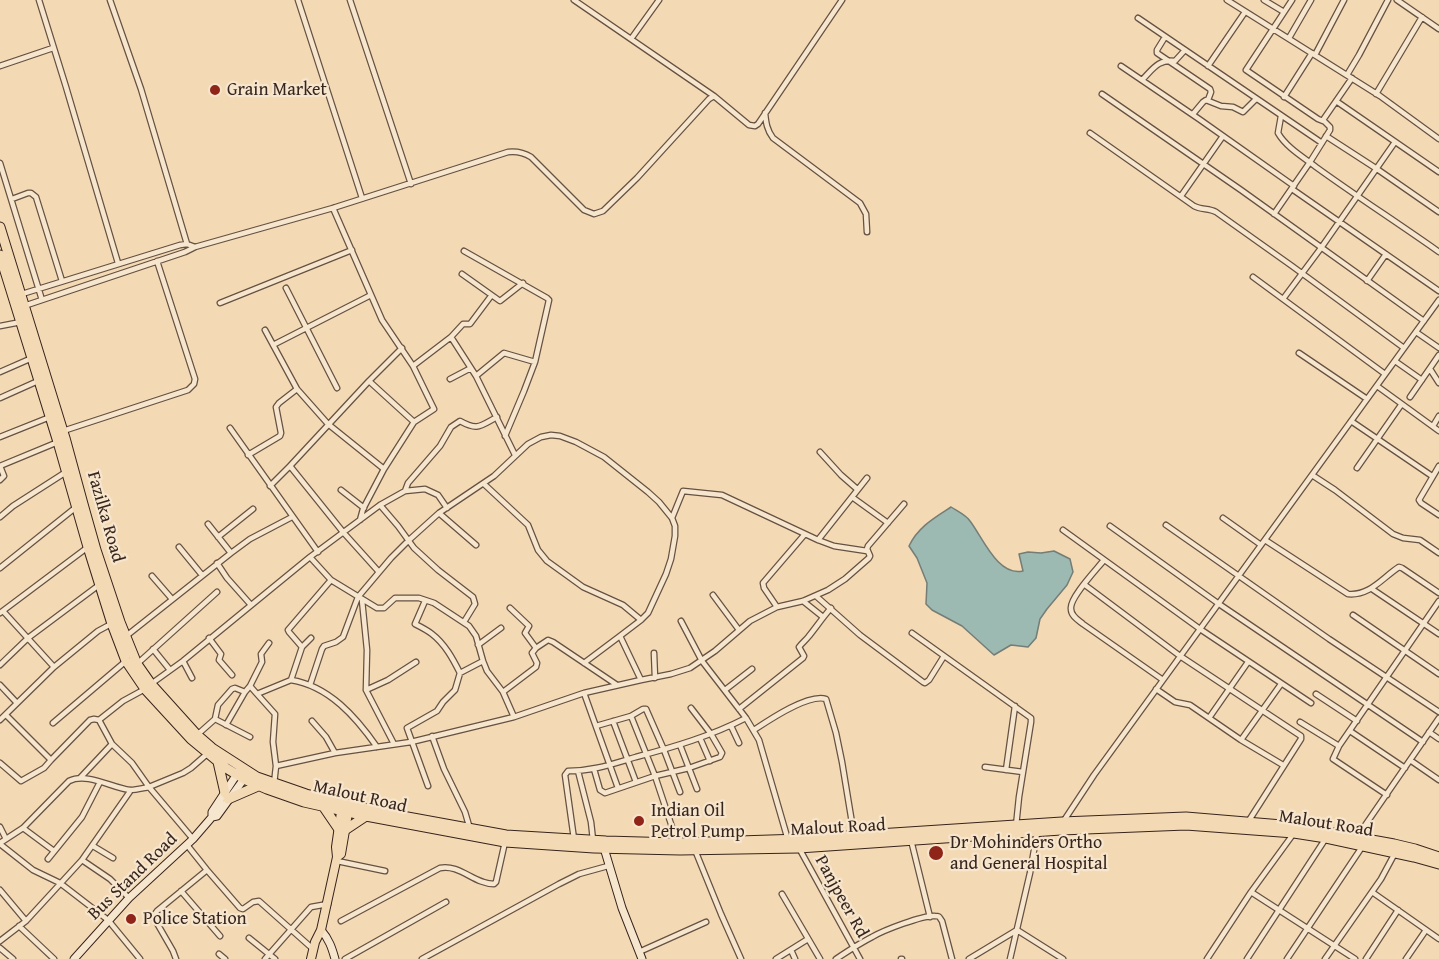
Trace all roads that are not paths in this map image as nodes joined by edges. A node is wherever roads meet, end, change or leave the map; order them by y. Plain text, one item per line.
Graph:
1 (39, 0) edge
2 (110, 0) edge
3 (298, 0) edge
4 (350, 0) edge
5 (574, 0) edge
6 (659, 0) edge
7 (842, 0) edge
8 (1227, 0) edge
9 (1264, 0) edge
10 (1292, 0) edge
11 (1311, 0) edge
12 (1344, 0) edge
13 (1388, 0) edge
14 (1397, 0) edge
15 (1245, 12) junction
16 (1284, 12) junction
17 (1422, 17) junction
18 (1138, 18) dead end
19 (1273, 28) junction
20 (1439, 29) edge
21 (1165, 37) junction
22 (1289, 38) junction
23 (631, 39) junction
24 (53, 48) junction
25 (1185, 50) junction
26 (1313, 54) junction
27 (1167, 60) junction
28 (0, 66) edge
29 (1121, 66) dead end
30 (1208, 66) junction
31 (1349, 76) junction
32 (1142, 80) junction
33 (1102, 94) dead end
34 (1376, 94) junction
35 (714, 96) junction
36 (1284, 97) junction
37 (1256, 99) junction
38 (1208, 100) junction
39 (1336, 101) junction
40 (765, 113) junction
41 (1193, 114) junction
42 (1281, 116) junction
43 (1323, 121) junction
44 (1090, 133) dead end
45 (1223, 136) junction
46 (1326, 136) junction
47 (1439, 139) edge
48 (1395, 142) junction
49 (1322, 143) junction
50 (1310, 162) junction
51 (0, 163) edge
52 (1203, 165) junction
53 (1377, 169) junction
54 (1439, 172) edge
55 (411, 183) junction
56 (1293, 188) junction
57 (1181, 196) junction
58 (1358, 196) junction
59 (362, 198) junction
60 (12, 199) junction
61 (333, 208) junction
62 (1439, 212) edge
63 (1274, 214) junction
64 (1340, 222) junction
65 (0, 227) edge
66 (867, 232) dead end
67 (187, 244) junction
68 (195, 247) junction
69 (1321, 248) junction
70 (352, 250) junction
71 (464, 252) dead end
72 (1439, 252) edge
73 (1386, 254) junction
74 (0, 255) edge
75 (157, 261) junction
76 (118, 263) junction
77 (1302, 273) junction
78 (462, 274) dead end
79 (1253, 277) dead end
80 (62, 281) junction
81 (1367, 281) junction
82 (523, 284) junction
83 (286, 288) dead end
84 (38, 289) junction
85 (1439, 291) edge
86 (371, 295) junction
87 (17, 296) junction
88 (491, 296) junction
89 (1283, 299) junction
90 (42, 300) junction
91 (1439, 300) edge
92 (220, 303) dead end
93 (21, 307) junction
94 (1424, 321) junction
95 (21, 322) junction
96 (0, 326) edge
97 (306, 328) junction
98 (265, 330) dead end
99 (1416, 332) junction
100 (452, 337) junction
101 (273, 345) junction
102 (402, 348) junction
103 (1404, 348) junction
104 (1439, 348) edge
105 (1299, 353) dead end
106 (1439, 355) edge
107 (32, 358) junction
108 (1395, 360) junction
109 (535, 362) junction
110 (413, 366) junction
111 (471, 368) junction
112 (1430, 369) junction
113 (0, 372) edge
114 (1385, 374) junction
115 (476, 376) junction
116 (450, 379) dead end
117 (1422, 380) junction
118 (38, 381) junction
119 (369, 381) junction
120 (1439, 383) edge
121 (1377, 387) junction
122 (297, 388) junction
123 (337, 388) dead end
124 (0, 398) edge
125 (1410, 398) dead end
126 (1367, 399) junction
127 (1401, 405) junction
128 (1439, 416) edge
129 (50, 417) junction
130 (497, 417) junction
131 (1351, 421) junction
132 (414, 422) junction
133 (328, 424) junction
134 (1433, 426) junction
135 (230, 428) dead end
136 (1439, 431) edge
137 (60, 436) junction
138 (505, 436) junction
139 (0, 437) edge
140 (1377, 437) junction
141 (820, 452) dead end
142 (248, 455) junction
143 (515, 455) junction
144 (0, 466) edge
145 (290, 466) junction
146 (1439, 466) edge
147 (1357, 468) dead end
148 (384, 469) junction
149 (66, 472) junction
150 (1312, 475) junction
151 (1432, 476) junction
152 (867, 478) dead end
153 (0, 480) edge
154 (484, 484) junction
155 (270, 486) junction
156 (857, 489) junction
157 (340, 490) dead end
158 (405, 492) junction
159 (852, 497) junction
160 (904, 504) dead end
161 (380, 505) junction
162 (76, 508) junction
163 (364, 508) junction
164 (447, 508) junction
165 (253, 509) dead end
166 (439, 513) junction
167 (1439, 515) edge
168 (0, 517) edge
169 (292, 517) junction
170 (672, 518) junction
171 (1223, 518) dead end
172 (360, 520) junction
173 (888, 523) junction
174 (208, 524) dead end
175 (1166, 525) dead end
176 (1110, 526) dead end
177 (1063, 530) dead end
178 (343, 532) junction
179 (805, 534) junction
180 (218, 537) junction
181 (818, 540) junction
182 (1265, 540) junction
183 (408, 541) junction
184 (476, 545) dead end
185 (1261, 545) junction
186 (87, 547) junction
187 (178, 547) dead end
188 (867, 551) junction
189 (318, 552) junction
190 (231, 553) junction
191 (1439, 553) edge
192 (310, 556) junction
193 (1104, 560) junction
194 (218, 563) junction
195 (0, 568) edge
196 (379, 572) junction
197 (202, 575) junction
198 (152, 576) dead end
199 (1238, 576) junction
200 (331, 580) junction
201 (99, 585) junction
202 (1085, 585) junction
203 (1371, 589) junction
204 (217, 592) dead end
205 (1439, 593) edge
206 (713, 595) dead end
207 (816, 596) junction
208 (360, 598) junction
209 (172, 599) junction
210 (425, 601) junction
211 (803, 601) junction
212 (1439, 601) edge
213 (251, 604) junction
214 (1219, 604) junction
215 (777, 607) junction
216 (510, 608) dead end
217 (831, 608) junction
218 (1, 612) edge
219 (1353, 615) dead end
220 (823, 616) junction
221 (641, 620) junction
222 (681, 621) dead end
223 (464, 622) junction
224 (112, 624) junction
225 (1424, 624) junction
226 (501, 628) dead end
227 (1200, 629) junction
228 (739, 630) junction
229 (912, 633) dead end
230 (1439, 634) edge
231 (620, 636) junction
232 (125, 637) junction
233 (28, 638) junction
234 (209, 638) junction
235 (311, 638) dead end
236 (269, 643) dead end
237 (478, 645) junction
238 (302, 647) junction
239 (536, 648) junction
240 (153, 649) junction
241 (1405, 651) junction
242 (654, 653) dead end
243 (944, 656) junction
244 (1180, 656) junction
245 (126, 661) junction
246 (183, 661) junction
247 (702, 661) junction
248 (416, 662) dead end
249 (483, 662) junction
250 (1248, 662) junction
251 (584, 663) junction
252 (136, 664) junction
253 (0, 665) edge
254 (54, 668) junction
255 (752, 669) dead end
256 (170, 670) junction
257 (460, 673) junction
258 (1439, 674) edge
259 (232, 675) dead end
260 (192, 678) dead end
261 (655, 678) junction
262 (1386, 678) junction
263 (291, 680) junction
264 (640, 680) junction
265 (1163, 680) junction
266 (1281, 684) junction
267 (0, 685) edge
268 (310, 685) junction
269 (617, 685) junction
270 (148, 686) junction
271 (250, 686) junction
272 (1156, 689) junction
273 (1229, 689) junction
274 (366, 690) junction
275 (724, 690) junction
276 (503, 692) junction
277 (245, 693) junction
278 (584, 693) junction
279 (257, 694) junction
280 (1316, 694) dead end
281 (1311, 703) dead end
282 (17, 704) junction
283 (1368, 704) junction
284 (1015, 706) junction
285 (691, 708) dead end
286 (739, 709) junction
287 (1262, 711) junction
288 (1439, 712) edge
289 (6, 715) junction
290 (630, 716) junction
291 (514, 717) junction
292 (215, 718) junction
293 (746, 718) junction
294 (1209, 718) junction
295 (1439, 718) edge
296 (0, 720) edge
297 (99, 720) junction
298 (312, 721) dead end
299 (613, 721) junction
300 (1357, 721) junction
301 (1300, 722) dead end
302 (53, 723) dead end
303 (226, 725) junction
304 (596, 726) junction
305 (731, 726) junction
306 (754, 730) junction
307 (1350, 732) junction
308 (1429, 732) junction
309 (711, 734) junction
310 (197, 735) junction
311 (432, 736) junction
312 (250, 737) dead end
313 (700, 738) junction
314 (1439, 739) edge
315 (1241, 741) junction
316 (411, 742) junction
317 (1423, 742) junction
318 (739, 743) dead end
319 (112, 744) junction
320 (394, 744) junction
321 (680, 745) junction
322 (377, 747) junction
323 (1339, 747) junction
324 (664, 750) junction
325 (335, 753) junction
326 (207, 754) junction
327 (646, 754) junction
328 (51, 760) junction
329 (627, 760) junction
330 (1410, 760) junction
331 (710, 761) junction
332 (218, 762) junction
333 (0, 763) edge
334 (610, 765) junction
335 (1283, 765) junction
336 (276, 766) junction
337 (985, 767) dead end
338 (689, 768) junction
339 (1405, 768) junction
340 (594, 769) junction
341 (1006, 770) junction
342 (578, 771) junction
343 (672, 771) junction
344 (1023, 772) junction
345 (243, 773) junction
346 (655, 776) junction
347 (80, 778) junction
348 (1439, 780) edge
349 (100, 782) junction
350 (636, 782) junction
351 (274, 784) junction
352 (258, 786) junction
353 (428, 786) dead end
354 (150, 787) junction
355 (618, 788) junction
356 (697, 789) dead end
357 (131, 790) junction
358 (680, 792) dead end
359 (1387, 795) junction
360 (226, 796) junction
361 (323, 806) junction
362 (345, 807) junction
363 (366, 816) junction
364 (401, 819) junction
365 (1248, 822) junction
366 (1016, 826) junction
367 (1062, 826) junction
368 (0, 827) edge
369 (23, 828) junction
370 (342, 829) junction
371 (470, 829) junction
372 (1037, 832) junction
373 (1294, 833) junction
374 (854, 836) junction
375 (1357, 837) junction
376 (1326, 838) junction
377 (6, 839) junction
378 (574, 839) junction
379 (593, 840) junction
380 (788, 840) junction
381 (911, 840) junction
382 (190, 842) junction
383 (505, 842) junction
384 (0, 844) edge
385 (93, 846) junction
386 (1363, 846) junction
387 (679, 847) junction
388 (604, 848) junction
389 (799, 848) junction
390 (696, 850) junction
391 (54, 851) junction
392 (1395, 853) junction
393 (1415, 853) junction
394 (1439, 856) edge
395 (113, 858) dead end
396 (48, 859) dead end
397 (337, 859) junction
398 (82, 860) junction
399 (1439, 864) edge
400 (608, 866) junction
401 (207, 870) junction
402 (385, 871) dead end
403 (60, 883) junction
404 (0, 890) edge
405 (182, 891) junction
406 (1251, 892) junction
407 (1372, 892) junction
408 (782, 894) dead end
409 (129, 898) junction
410 (446, 902) dead end
411 (328, 904) junction
412 (1279, 910) junction
413 (1398, 910) junction
414 (930, 917) junction
415 (108, 920) junction
416 (26, 921) junction
417 (341, 921) dead end
418 (706, 922) dead end
419 (19, 926) junction
420 (1308, 928) junction
421 (290, 930) junction
422 (321, 930) junction
423 (1017, 930) junction
424 (1426, 930) junction
425 (220, 936) dead end
426 (249, 938) dead end
427 (808, 939) junction
428 (1439, 939) edge
429 (0, 941) edge
430 (1335, 946) junction
431 (0, 948) edge
432 (854, 948) junction
433 (313, 949) junction
434 (791, 950) junction
435 (219, 954) dead end
436 (640, 956) edge
437 (267, 957) edge
438 (13, 959) edge
439 (54, 959) edge
440 (74, 959) edge
441 (140, 959) edge
442 (176, 959) edge
443 (225, 959) edge
444 (275, 959) edge
445 (311, 959) edge
446 (335, 959) edge
447 (345, 959) edge
448 (422, 959) edge
449 (741, 959) edge
450 (776, 959) edge
451 (795, 959) edge
452 (820, 959) edge
453 (836, 959) edge
454 (860, 959) edge
455 (952, 959) edge
456 (969, 959) edge
457 (1010, 959) edge
458 (1063, 959) edge
459 (1207, 959) edge
460 (1247, 959) edge
461 (1287, 959) edge
462 (1325, 959) edge
463 (1355, 959) edge
464 (1366, 959) edge
465 (1406, 959) edge

1 - 24 street
2 - 67 street
3 - 59 street
4 - 55 street
5 - 23 street
6 - 23 street
7 - 40 street
8 - 15 street
9 - 16 street
10 - 16 street
11 - 22 street
12 - 26 street
13 - 31 street
14 - 17 street
15 - 19 street
15 - 30 street
16 - 19 street
17 - 20 street
17 - 34 street
18 - 21 street
19 - 22 street
19 - 36 street
21 - 25 street
21 - 27 street
22 - 26 street
23 - 35 street
24 - 28 street
24 - 76 street
25 - 27 street
25 - 30 street
26 - 31 street
26 - 36 street
27 - 32 street
27 - 38 street
29 - 32 street
30 - 37 street
31 - 34 street
31 - 39 street
32 - 41 street
33 - 52 street
34 - 47 street
35 - 40 street
35 - 55 street
36 - 43 street
37 - 38 street
37 - 42 street
38 - 41 street
39 - 43 street
39 - 48 street
40 - 66 street
41 - 45 street
42 - 49 street
42 - 50 street
43 - 46 street
44 - 57 street
45 - 52 street
45 - 56 street
46 - 49 street
46 - 53 street
48 - 53 street
48 - 54 street
49 - 50 street
50 - 56 street
50 - 58 street
51 - 60 street
52 - 57 street
52 - 63 street
53 - 58 street
53 - 62 street
55 - 59 street
56 - 63 street
56 - 64 street
57 - 77 street
58 - 64 street
58 - 72 street
59 - 61 street
60 - 80 street
60 - 84 street
61 - 68 street
61 - 70 street
63 - 69 street
64 - 69 street
64 - 73 street
65 - 87 highway, Fazilka Road
67 - 68 street
67 - 76 street
68 - 75 street
69 - 77 street
69 - 81 street
70 - 86 street
70 - 92 street
71 - 82 street
73 - 81 street
73 - 85 street
74 - 87 highway, Fazilka Road
75 - 90 street
75 - 137 street
76 - 80 street
77 - 89 street
77 - 103 street
78 - 88 street
79 - 89 street
80 - 84 street
81 - 94 street
82 - 88 street
82 - 109 street
83 - 97 street
84 - 87 street
84 - 90 street
86 - 97 street
86 - 102 street
87 - 93 highway, Fazilka Road
88 - 100 street
89 - 114 street
90 - 93 street
91 - 94 street
93 - 95 highway, Fazilka Road
93 - 137 highway, Fazilka Road
94 - 99 street
95 - 96 street
95 - 107 highway, Fazilka Road
97 - 101 street
97 - 123 street
98 - 101 street
99 - 103 street
99 - 104 street
100 - 110 street
100 - 111 street
101 - 122 street
102 - 110 street
102 - 119 street
103 - 108 street
105 - 126 street
106 - 112 street
107 - 113 street
107 - 118 highway, Fazilka Road
108 - 114 street
108 - 117 street
109 - 115 street
109 - 138 street
110 - 132 street
111 - 115 street
111 - 116 street
112 - 117 street
112 - 120 street
114 - 121 street
115 - 130 street
117 - 125 street
118 - 124 street
118 - 129 highway, Fazilka Road
119 - 132 street
119 - 133 street
121 - 126 street
121 - 127 street
122 - 133 street
122 - 142 street
126 - 131 street
127 - 134 street
127 - 140 street
128 - 134 street
129 - 137 highway, Fazilka Road
129 - 139 street
130 - 138 street
130 - 158 street
131 - 140 street
131 - 150 street
132 - 148 street
133 - 145 street
133 - 148 street
134 - 136 street
135 - 142 street
137 - 144 street
137 - 149 highway, Fazilka Road
137 - 232 highway, Fazilka Road
138 - 143 street
140 - 147 street
140 - 151 street
141 - 156 street
142 - 155 street
143 - 154 street
143 - 170 street
144 - 153 street
145 - 155 street
145 - 178 street
146 - 151 street
148 - 163 street
149 - 162 highway, Fazilka Road
149 - 168 street
150 - 182 street
150 - 191 street
151 - 167 street
152 - 156 street
154 - 164 street
154 - 221 street
155 - 169 street
156 - 159 street
157 - 163 street
158 - 161 street
158 - 164 street
159 - 173 street
159 - 181 street
160 - 173 street
161 - 172 street
161 - 183 street
162 - 186 highway, Fazilka Road
162 - 195 street
163 - 172 street
164 - 166 street
165 - 180 street
166 - 183 street
166 - 184 street
169 - 189 street
169 - 190 street
170 - 179 street
170 - 221 street
171 - 185 street
172 - 178 street
173 - 188 street
174 - 180 street
175 - 199 street
176 - 214 street
177 - 193 street
178 - 189 street
178 - 196 street
179 - 181 street
179 - 215 street
180 - 190 street
181 - 188 street
182 - 185 street
182 - 203 street
183 - 196 street
183 - 223 street
185 - 199 street
186 - 201 highway, Fazilka Road
186 - 218 street
187 - 197 street
188 - 207 street
189 - 192 street
190 - 194 street
192 - 200 street
192 - 213 street
193 - 202 street
193 - 227 street
194 - 197 street
194 - 213 street
196 - 208 street
197 - 209 street
198 - 209 street
199 - 214 street
199 - 262 street
200 - 208 street
200 - 238 street
201 - 224 highway, Fazilka Road
201 - 233 street
202 - 244 street
202 - 265 street
203 - 205 street
203 - 225 street
204 - 240 street
206 - 228 street
207 - 211 street
207 - 217 street
208 - 210 street
208 - 268 street
208 - 274 street
209 - 232 street
210 - 223 street
210 - 257 street
211 - 215 street
211 - 220 street
212 - 225 street
213 - 234 street
214 - 227 street
214 - 283 street
215 - 228 street
216 - 239 street
217 - 220 street
217 - 243 street
218 - 233 street
219 - 241 street
220 - 286 street
221 - 231 street
222 - 247 street
223 - 237 street
224 - 245 highway, Fazilka Road
224 - 254 street
225 - 230 street
225 - 241 street
226 - 237 street
227 - 244 street
227 - 250 street
228 - 247 street
229 - 243 street
231 - 251 street
231 - 264 street
232 - 252 highway, Fazilka Road
233 - 253 street
233 - 254 street
234 - 246 street
234 - 259 street
235 - 238 street
236 - 271 street
237 - 249 street
238 - 263 street
239 - 251 street
239 - 276 street
240 - 252 street
240 - 256 street
241 - 258 street
241 - 262 street
242 - 261 street
243 - 284 street
244 - 265 street
244 - 273 street
245 - 270 highway, Fazilka Road
245 - 302 street
246 - 256 street
246 - 260 street
247 - 261 street
247 - 275 street
248 - 274 street
249 - 257 street
249 - 276 street
250 - 266 street
250 - 273 street
251 - 269 street
252 - 270 highway, Fazilka Road
254 - 282 street
255 - 275 street
256 - 270 street
257 - 316 street
261 - 264 street
262 - 283 street
262 - 288 street
263 - 268 street
263 - 279 street
264 - 269 street
265 - 272 street
266 - 281 street
266 - 287 street
267 - 282 street
268 - 322 street
269 - 278 street
270 - 297 street
270 - 310 highway, Fazilka Road
270 - 326 highway, Fazilka Road
271 - 277 street
271 - 279 street
272 - 294 street
272 - 367 street
273 - 287 street
273 - 294 street
274 - 320 street
275 - 286 street
276 - 291 street
277 - 292 street
277 - 303 street
278 - 291 street
278 - 304 street
279 - 336 street
280 - 300 street
282 - 289 street
283 - 300 street
283 - 317 street
284 - 341 street
284 - 344 street
285 - 309 street
286 - 293 street
287 - 315 street
287 - 335 street
289 - 296 street
289 - 328 street
290 - 299 street
290 - 324 street
290 - 327 street
291 - 311 street
292 - 303 street
292 - 310 street
293 - 305 street
293 - 306 street
294 - 315 street
295 - 308 street
297 - 319 street
297 - 328 street
298 - 325 street
299 - 304 street
299 - 329 street
300 - 307 street
301 - 323 street
303 - 312 street
304 - 334 street
305 - 309 street
305 - 318 street
306 - 374 street
306 - 380 street
307 - 323 street
307 - 339 street
308 - 314 street
308 - 317 street
309 - 313 street
309 - 331 street
310 - 345 highway, Fazilka Road
311 - 316 street
311 - 371 street
313 - 321 street
313 - 331 street
315 - 335 street
316 - 320 street
316 - 353 street
317 - 330 street
319 - 347 street
319 - 354 street
320 - 322 street
321 - 324 street
321 - 338 street
322 - 325 street
323 - 359 street
324 - 327 street
324 - 343 street
325 - 336 street
326 - 332 highway, Fazilka Road
326 - 354 street
327 - 329 street
327 - 346 street
328 - 333 street
329 - 334 street
329 - 350 street
330 - 339 street
330 - 348 street
331 - 338 street
332 - 345 highway, Fazilka Road
332 - 360 highway
334 - 340 street
334 - 355 street
335 - 365 street
336 - 351 street
337 - 341 street
338 - 343 street
338 - 356 street
339 - 359 street
340 - 342 street
340 - 355 street
341 - 344 street
342 - 378 street
342 - 379 street
343 - 346 street
343 - 358 street
344 - 366 street
345 - 351 highway, Malout Road
345 - 352 highway, Malout Road
345 - 360 main road, Bus Stand Road
346 - 350 street
346 - 387 street
347 - 349 street
347 - 369 street
349 - 357 street
349 - 391 street
350 - 355 street
351 - 362 highway, Malout Road
352 - 360 highway
352 - 361 highway, Malout Road
354 - 357 street
354 - 382 street
357 - 385 street
359 - 375 street
360 - 382 main road, Bus Stand Road
361 - 362 highway, Malout Road
361 - 370 highway
362 - 363 highway, Malout Road
362 - 364 highway, Malout Road
362 - 370 main road
363 - 364 highway, Malout Road
363 - 370 highway
364 - 371 highway, Malout Road
364 - 383 highway, Malout Road
365 - 367 highway, Malout Road
365 - 375 highway, Malout Road
366 - 367 highway, Malout Road
366 - 374 highway, Malout Road
367 - 372 highway, Malout Road
367 - 373 highway, Malout Road
368 - 377 street
369 - 377 street
369 - 391 street
370 - 397 main road
371 - 378 highway, Malout Road
372 - 381 highway, Malout Road
372 - 423 street
373 - 376 highway, Malout Road
373 - 406 street
374 - 380 highway, Malout Road
375 - 393 highway, Malout Road
376 - 386 highway, Malout Road
376 - 412 street
377 - 384 street
378 - 379 highway, Malout Road
379 - 387 highway, Malout Road
380 - 387 highway, Malout Road
381 - 389 highway, Malout Road
381 - 414 street
382 - 401 street
382 - 409 main road, Bus Stand Road
383 - 388 highway, Malout Road
383 - 417 street
384 - 403 street
385 - 395 street
385 - 398 street
386 - 392 highway, Malout Road
386 - 420 street
387 - 388 highway, Malout Road
387 - 390 highway, Malout Road
388 - 400 main road
389 - 390 highway, Malout Road
389 - 432 street, Panjpeer Rd
390 - 449 street
391 - 396 street
392 - 393 highway, Malout Road
392 - 407 street
393 - 394 highway, Malout Road
393 - 399 highway, Malout Road
397 - 402 street
397 - 411 main road
398 - 403 street
398 - 409 street
400 - 436 main road
400 - 448 street
401 - 405 street
401 - 421 street
403 - 415 street
403 - 416 street
404 - 416 street
405 - 425 street
405 - 442 street
406 - 412 street
406 - 459 street
407 - 413 street
407 - 430 street
408 - 427 street
409 - 415 main road, Bus Stand Road
410 - 447 street
411 - 421 street
411 - 422 main road
412 - 420 street
412 - 460 street
413 - 424 street
413 - 464 street
414 - 432 street
414 - 455 street
415 - 440 main road, Bus Stand Road
415 - 441 street
416 - 419 street
418 - 436 street
419 - 429 street
419 - 439 street
420 - 430 street
420 - 461 street
421 - 433 street
421 - 437 street
422 - 433 main road
422 - 446 main road
423 - 456 street
423 - 457 street
423 - 458 street
424 - 428 street
424 - 465 street
426 - 437 street
427 - 434 street
427 - 452 street
430 - 462 street
430 - 463 street
431 - 438 street
432 - 453 street
432 - 454 street, Panjpeer Rd
433 - 445 main road
434 - 450 street
434 - 451 street
435 - 443 street
437 - 444 street

